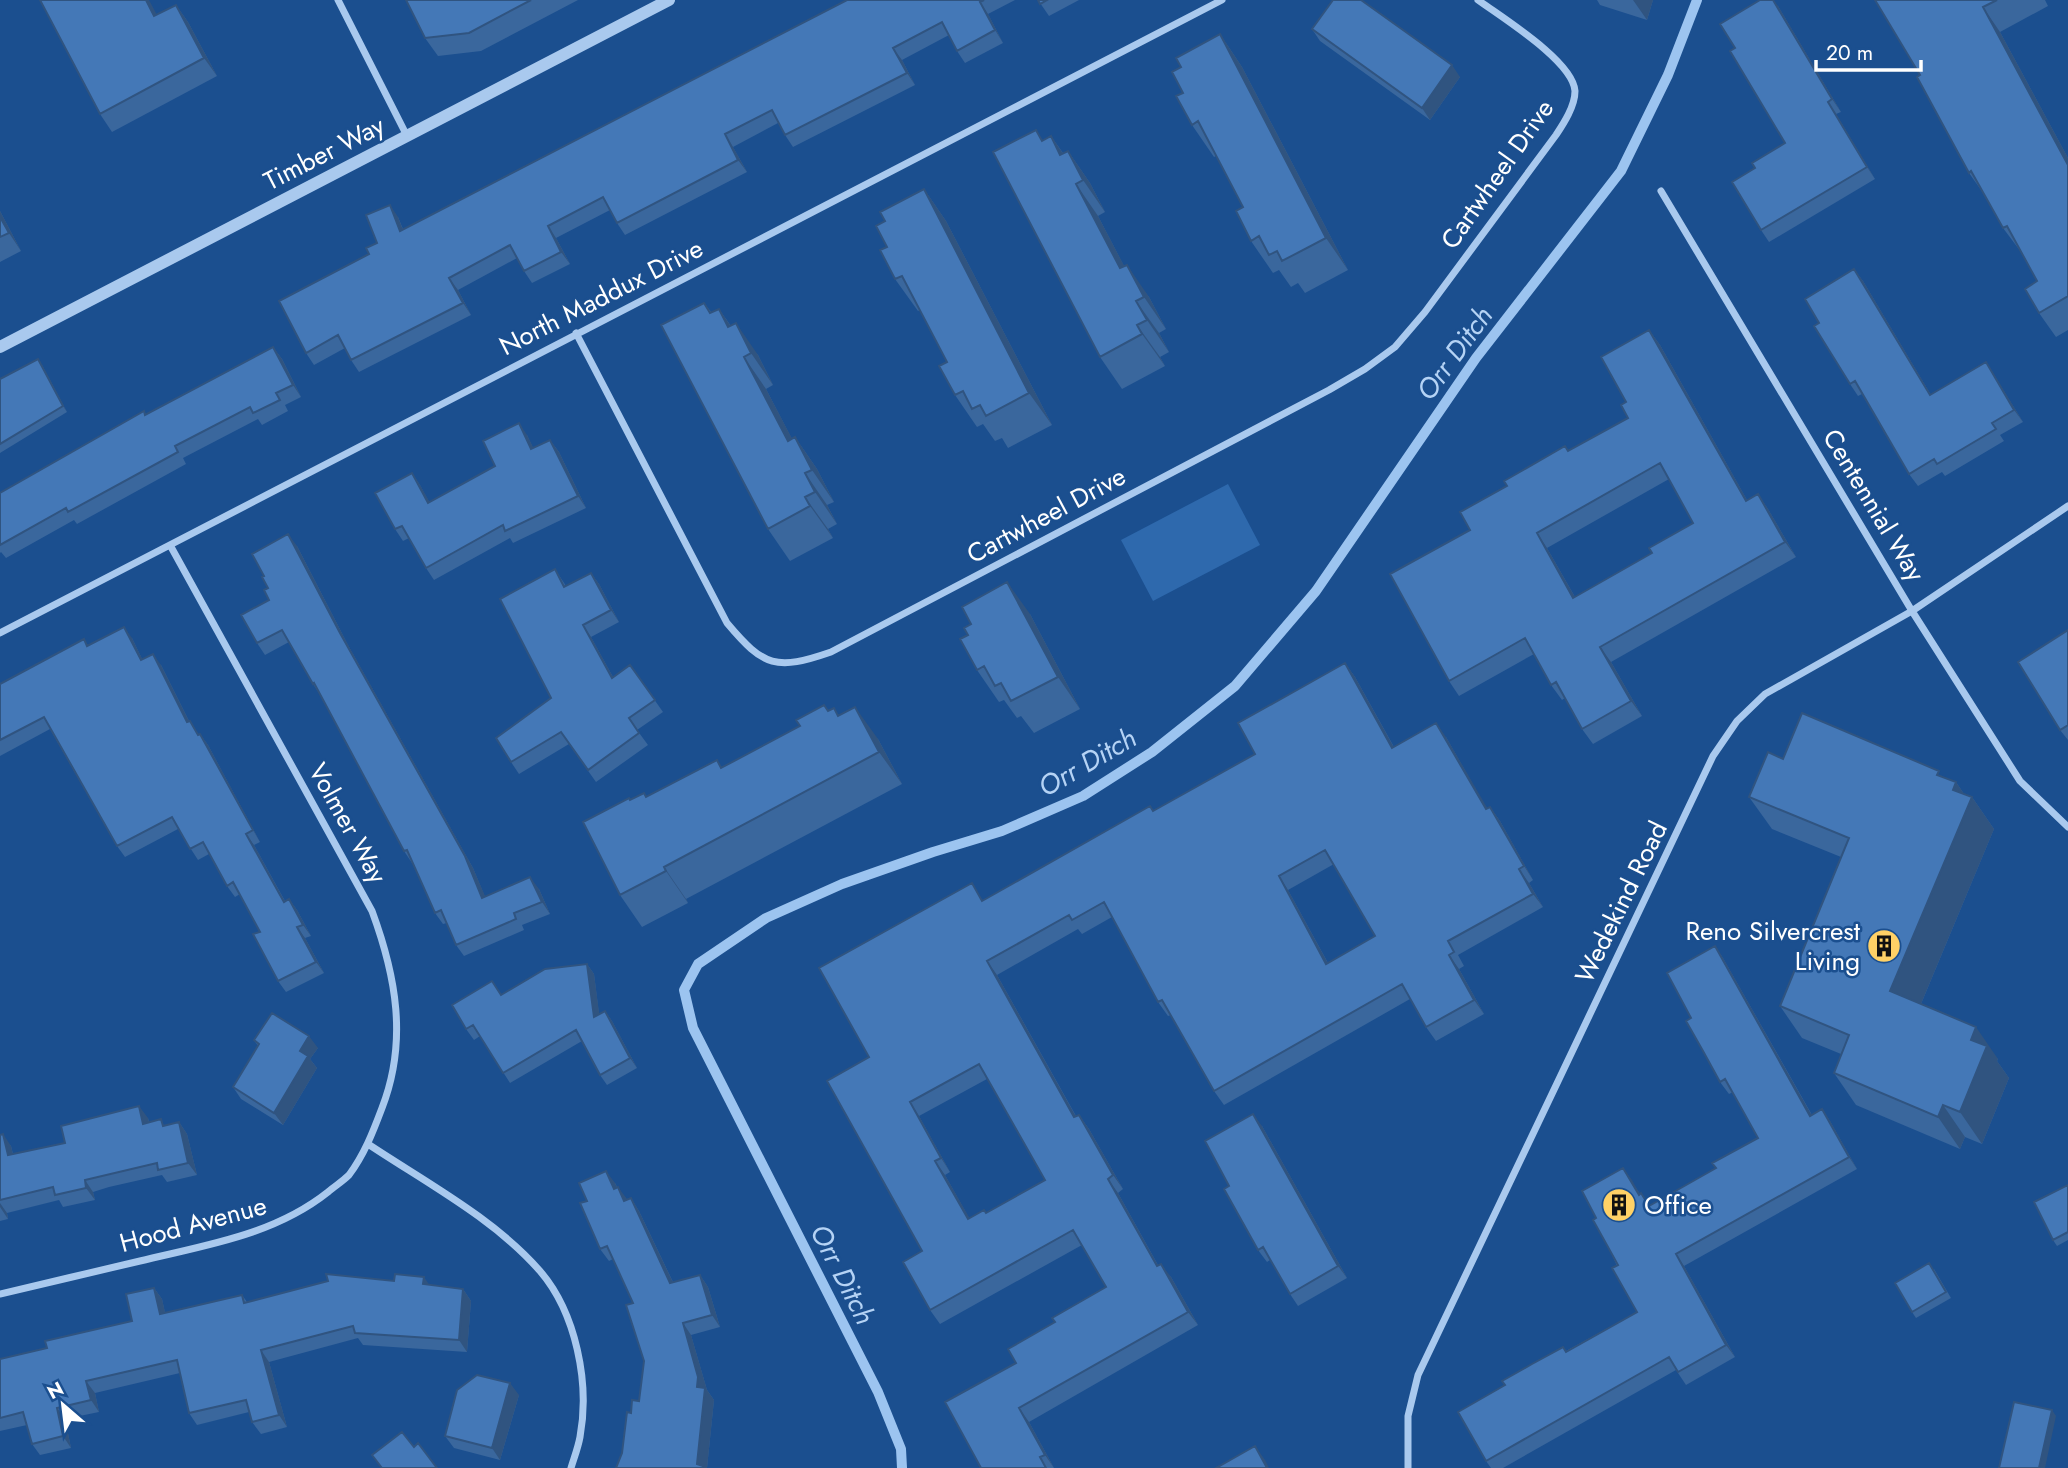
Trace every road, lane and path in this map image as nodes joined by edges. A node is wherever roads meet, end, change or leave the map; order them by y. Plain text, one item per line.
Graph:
1 (338, 0) edge
2 (669, 0) edge
3 (1222, 0) edge
4 (1478, 0) edge
5 (407, 136) junction
6 (1661, 191) dead end
7 (576, 333) junction
8 (0, 347) edge
9 (2068, 506) edge
10 (170, 545) junction
11 (1912, 611) junction
12 (0, 633) edge
13 (2068, 827) edge
14 (368, 1144) junction
15 (0, 1294) edge
16 (571, 1468) edge
17 (1408, 1468) edge

1 - 5 street
2 - 5 street, Timber Way
3 - 7 street, North Maddux Drive
4 - 7 street, Cartwheel Drive
5 - 8 street, Timber Way
6 - 11 street, Centennial Way
7 - 10 street, North Maddux Drive
9 - 11 street, Wedekind Road
10 - 12 street, North Maddux Drive
10 - 14 street, Volmer Way
11 - 13 street, Centennial Way
11 - 17 street, Wedekind Road
14 - 15 street, Hood Avenue
14 - 16 street

